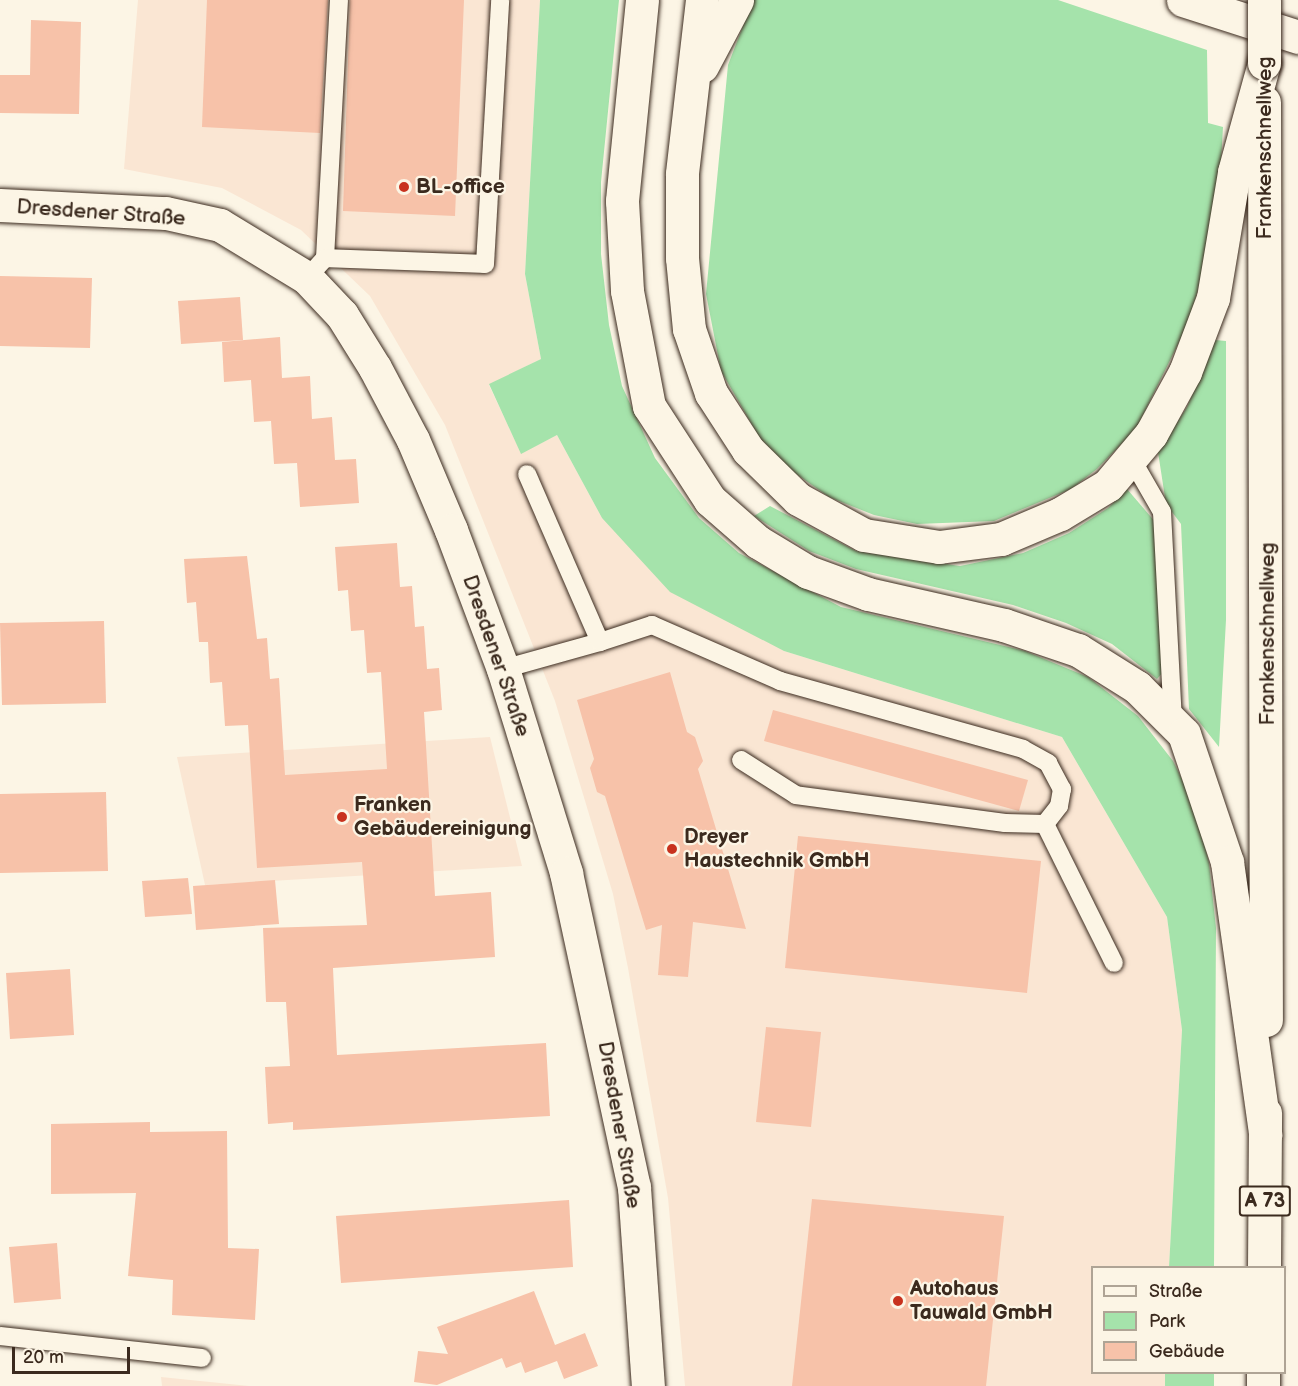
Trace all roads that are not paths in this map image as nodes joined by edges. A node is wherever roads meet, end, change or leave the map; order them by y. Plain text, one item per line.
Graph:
1 (339, 0) edge
2 (500, 0) edge
3 (642, 0) edge
4 (702, 0) edge
5 (737, 0) edge
6 (1183, 0) edge
7 (1264, 0) edge
8 (1298, 38) edge
9 (1264, 63) junction
10 (693, 83) junction
11 (0, 205) edge
12 (316, 268) junction
13 (1131, 458) junction
14 (527, 474) dead end
15 (600, 642) junction
16 (503, 669) junction
17 (1173, 724) junction
18 (741, 760) dead end
19 (1045, 824) junction
20 (1114, 963) dead end
21 (1265, 1134) junction
22 (1264, 1266) edge
23 (0, 1336) edge
24 (202, 1358) dead end
25 (648, 1386) edge

1 - 12 lane
2 - 12 lane
3 - 17 main road
4 - 10 main road
5 - 10 main road
6 - 8 main road
7 - 9 main road, Frankenschnellweg / A 73, bridge
9 - 13 main road
9 - 21 main road, Frankenschnellweg / A 73
10 - 13 main road
11 - 12 main road, Dresdener Straße
12 - 16 main road, Dresdener Straße
13 - 17 lane
14 - 15 lane
15 - 16 lane
15 - 19 lane
16 - 25 main road, Dresdener Straße
17 - 21 main road
18 - 19 lane
19 - 20 lane
21 - 22 main road, Frankenschnellweg / A 73
23 - 24 lane

